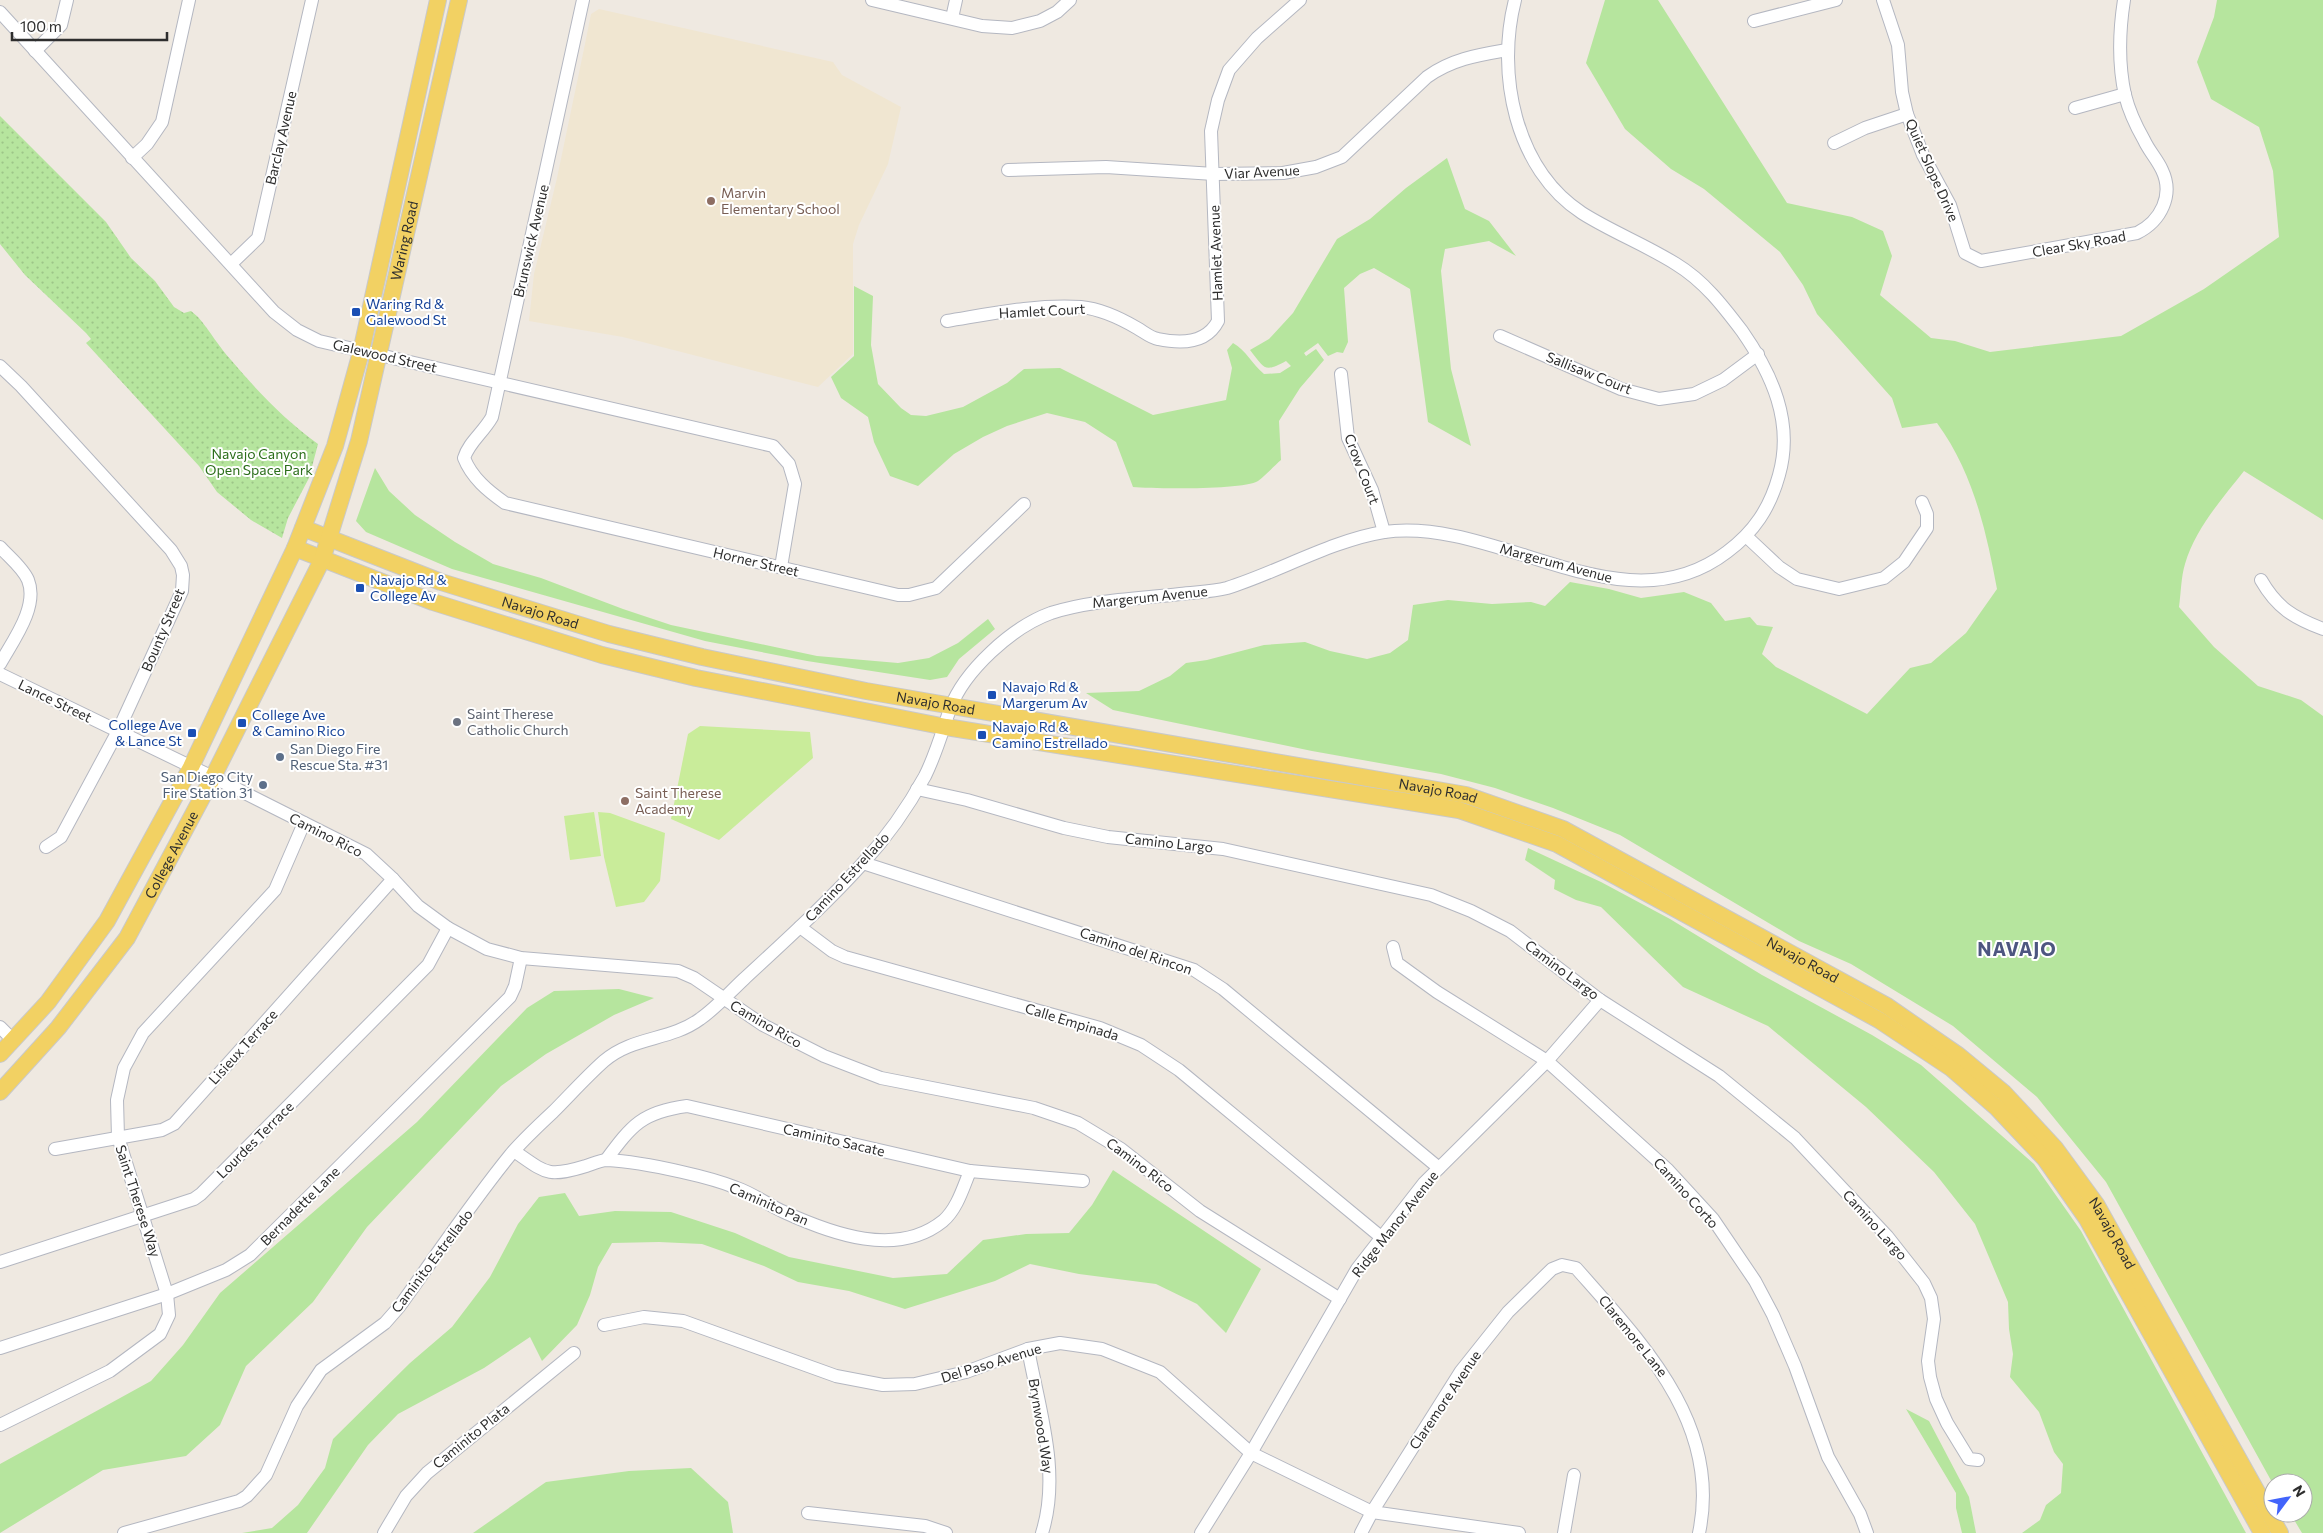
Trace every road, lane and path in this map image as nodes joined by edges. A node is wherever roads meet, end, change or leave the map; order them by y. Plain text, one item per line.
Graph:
1 (67, 0) edge
2 (189, 0) edge
3 (312, 0) edge
4 (438, 0) edge
5 (459, 0) edge
6 (583, 0) edge
7 (872, 0) edge
8 (956, 0) edge
9 (1070, 0) edge
10 (1300, 0) edge
11 (1515, 0) edge
12 (1836, 0) edge
13 (1883, 0) edge
14 (2124, 0) edge
15 (0, 12) edge
16 (952, 18) junction
17 (1754, 20) dead end
18 (1507, 50) junction
19 (35, 51) junction
20 (2125, 94) junction
21 (2075, 108) dead end
22 (1907, 114) junction
23 (1834, 143) dead end
24 (132, 158) junction
25 (1008, 170) dead end
26 (1214, 174) junction
27 (1965, 253) joint
28 (230, 264) junction
29 (947, 321) dead end
30 (1215, 327) joint
31 (1500, 336) dead end
32 (361, 352) junction
33 (1758, 354) junction
34 (379, 356) junction
35 (0, 366) edge
36 (1341, 374) dead end
37 (499, 382) junction
38 (470, 472) joint
39 (1922, 502) dead end
40 (1024, 504) dead end
41 (303, 528) junction
42 (1384, 532) junction
43 (1747, 537) junction
44 (330, 539) junction
45 (0, 547) edge
46 (295, 548) junction
47 (322, 560) junction
48 (781, 567) junction
49 (2261, 580) dead end
50 (2323, 629) edge
51 (0, 664) edge
52 (0, 674) edge
53 (806, 679) junction
54 (803, 700) junction
55 (951, 706) junction
56 (946, 727) junction
57 (118, 731) junction
58 (191, 767) junction
59 (213, 777) junction
60 (917, 789) junction
61 (304, 823) junction
62 (46, 847) dead end
63 (863, 863) junction
64 (393, 878) junction
65 (800, 927) junction
66 (448, 928) junction
67 (1393, 947) dead end
68 (521, 958) junction
69 (722, 998) junction
70 (1600, 1000) junction
71 (0, 1027) edge
72 (14, 1041) junction
73 (0, 1054) edge
74 (1547, 1061) junction
75 (0, 1092) edge
76 (118, 1137) junction
77 (55, 1149) dead end
78 (514, 1151) junction
79 (606, 1160) junction
80 (1439, 1168) junction
81 (970, 1172) junction
82 (1083, 1181) dead end
83 (143, 1215) junction
84 (1381, 1237) junction
85 (0, 1262) edge
86 (1569, 1265) joint
87 (167, 1294) junction
88 (1340, 1299) junction
89 (604, 1325) dead end
90 (0, 1348) edge
91 (1028, 1349) junction
92 (574, 1353) dead end
93 (0, 1425) edge
94 (1251, 1453) junction
95 (1978, 1460) dead end
96 (1574, 1475) dead end
97 (1372, 1512) junction
98 (808, 1513) dead end
99 (124, 1533) edge
100 (384, 1533) edge
101 (946, 1533) edge
102 (1042, 1533) edge
103 (1201, 1533) edge
104 (1361, 1533) edge
105 (1519, 1533) edge
106 (1564, 1533) edge
107 (1699, 1533) edge
108 (1867, 1533) edge
109 (2262, 1533) edge
110 (2280, 1533) edge

1 - 19 street
2 - 24 street
3 - 28 street, Barclay Avenue
4 - 32 main road, Waring Road
5 - 34 main road, Waring Road
6 - 37 street, Brunswick Avenue
7 - 16 street
8 - 16 street
9 - 16 street
10 - 26 street, Hamlet Avenue
11 - 18 street, Margerum Avenue
12 - 17 street
13 - 22 street, Quiet Slope Drive
14 - 20 street
15 - 19 street, Galewood Street
18 - 26 street, Viar Avenue
18 - 33 street, Margerum Avenue
19 - 24 street, Galewood Street
20 - 21 street
20 - 27 street, Clear Sky Road
22 - 23 street
22 - 27 street, Quiet Slope Drive
24 - 28 street, Galewood Street
25 - 26 street, Viar Avenue
26 - 30 street, Hamlet Avenue
28 - 32 street, Galewood Street
29 - 30 street, Hamlet Court
31 - 33 street, Sallisaw Court
32 - 34 street, Galewood Street
32 - 41 main road, Waring Road
33 - 43 street, Margerum Avenue
34 - 37 street, Galewood Street
34 - 44 main road, Waring Road
35 - 57 street, Bounty Street
36 - 42 street, Crow Court
37 - 38 street, Brunswick Avenue
37 - 48 street, Galewood Street
38 - 48 street, Horner Street
39 - 43 street
40 - 48 street, Horner Street
41 - 44 main road, Navajo Road
41 - 46 main road, College Avenue
42 - 43 street, Margerum Avenue
42 - 55 street, Margerum Avenue
44 - 47 main road, College Avenue
44 - 53 main road, Navajo Road
45 - 51 street
46 - 47 main road, Navajo Road
46 - 58 main road, College Avenue
47 - 54 main road, Navajo Road
47 - 59 main road, College Avenue
49 - 50 street
52 - 57 street, Lance Street
53 - 54 main road
53 - 55 main road, Navajo Road
54 - 56 main road, Navajo Road
55 - 56 street, Camino Estrellado
55 - 110 main road, Navajo Road
56 - 60 street, Camino Estrellado
56 - 109 main road, Navajo Road
57 - 58 street, Lance Street
57 - 62 street, Bounty Street
58 - 59 street, Camino Rico
58 - 72 main road, College Avenue
59 - 61 street, Camino Rico
59 - 75 main road, College Avenue
60 - 63 street, Camino Estrellado
60 - 70 street, Camino Largo
61 - 64 street, Camino Rico
61 - 76 street, Saint Therese Way
63 - 65 street, Camino Estrellado
63 - 80 street, Camino del Rincon
64 - 66 street, Camino Rico
64 - 76 street, Lisieux Terrace
65 - 69 street, Camino Estrellado
65 - 84 street, Calle Empinada
66 - 68 street, Camino Rico
66 - 83 street, Lourdes Terrace
67 - 74 street, Camino Corto
68 - 69 street, Camino Rico
68 - 87 street, Bernadette Lane
69 - 78 street, Caminito Estrellado
69 - 88 street, Camino Rico
70 - 74 street, Ridge Manor Avenue
70 - 95 street, Camino Largo
71 - 72 street
72 - 73 main road, College Avenue
74 - 80 street, Ridge Manor Avenue
74 - 108 street, Camino Corto
76 - 77 street, Lisieux Terrace
76 - 83 street, Saint Therese Way
78 - 79 street, Caminito Pan
78 - 99 street, Caminito Estrellado
79 - 81 street, Caminito Sacate
79 - 81 street, Caminito Pan
80 - 84 street, Ridge Manor Avenue
81 - 82 street, Caminito Sacate
83 - 85 street, Lourdes Terrace
83 - 87 street, Saint Therese Way
84 - 88 street, Ridge Manor Avenue
86 - 97 street, Claremore Avenue
86 - 107 street, Claremore Lane
87 - 90 street, Bernadette Lane
87 - 93 street, Saint Therese Way
88 - 94 street, Ridge Manor Avenue
89 - 91 street, Del Paso Avenue
91 - 94 street, Del Paso Avenue
91 - 102 street, Brynwood Way
92 - 100 street, Caminito Plata
94 - 97 street, Del Paso Avenue
94 - 103 street, Ridge Manor Avenue
96 - 106 street
97 - 104 street, Claremore Avenue
97 - 105 street, Del Paso Avenue
98 - 101 street

